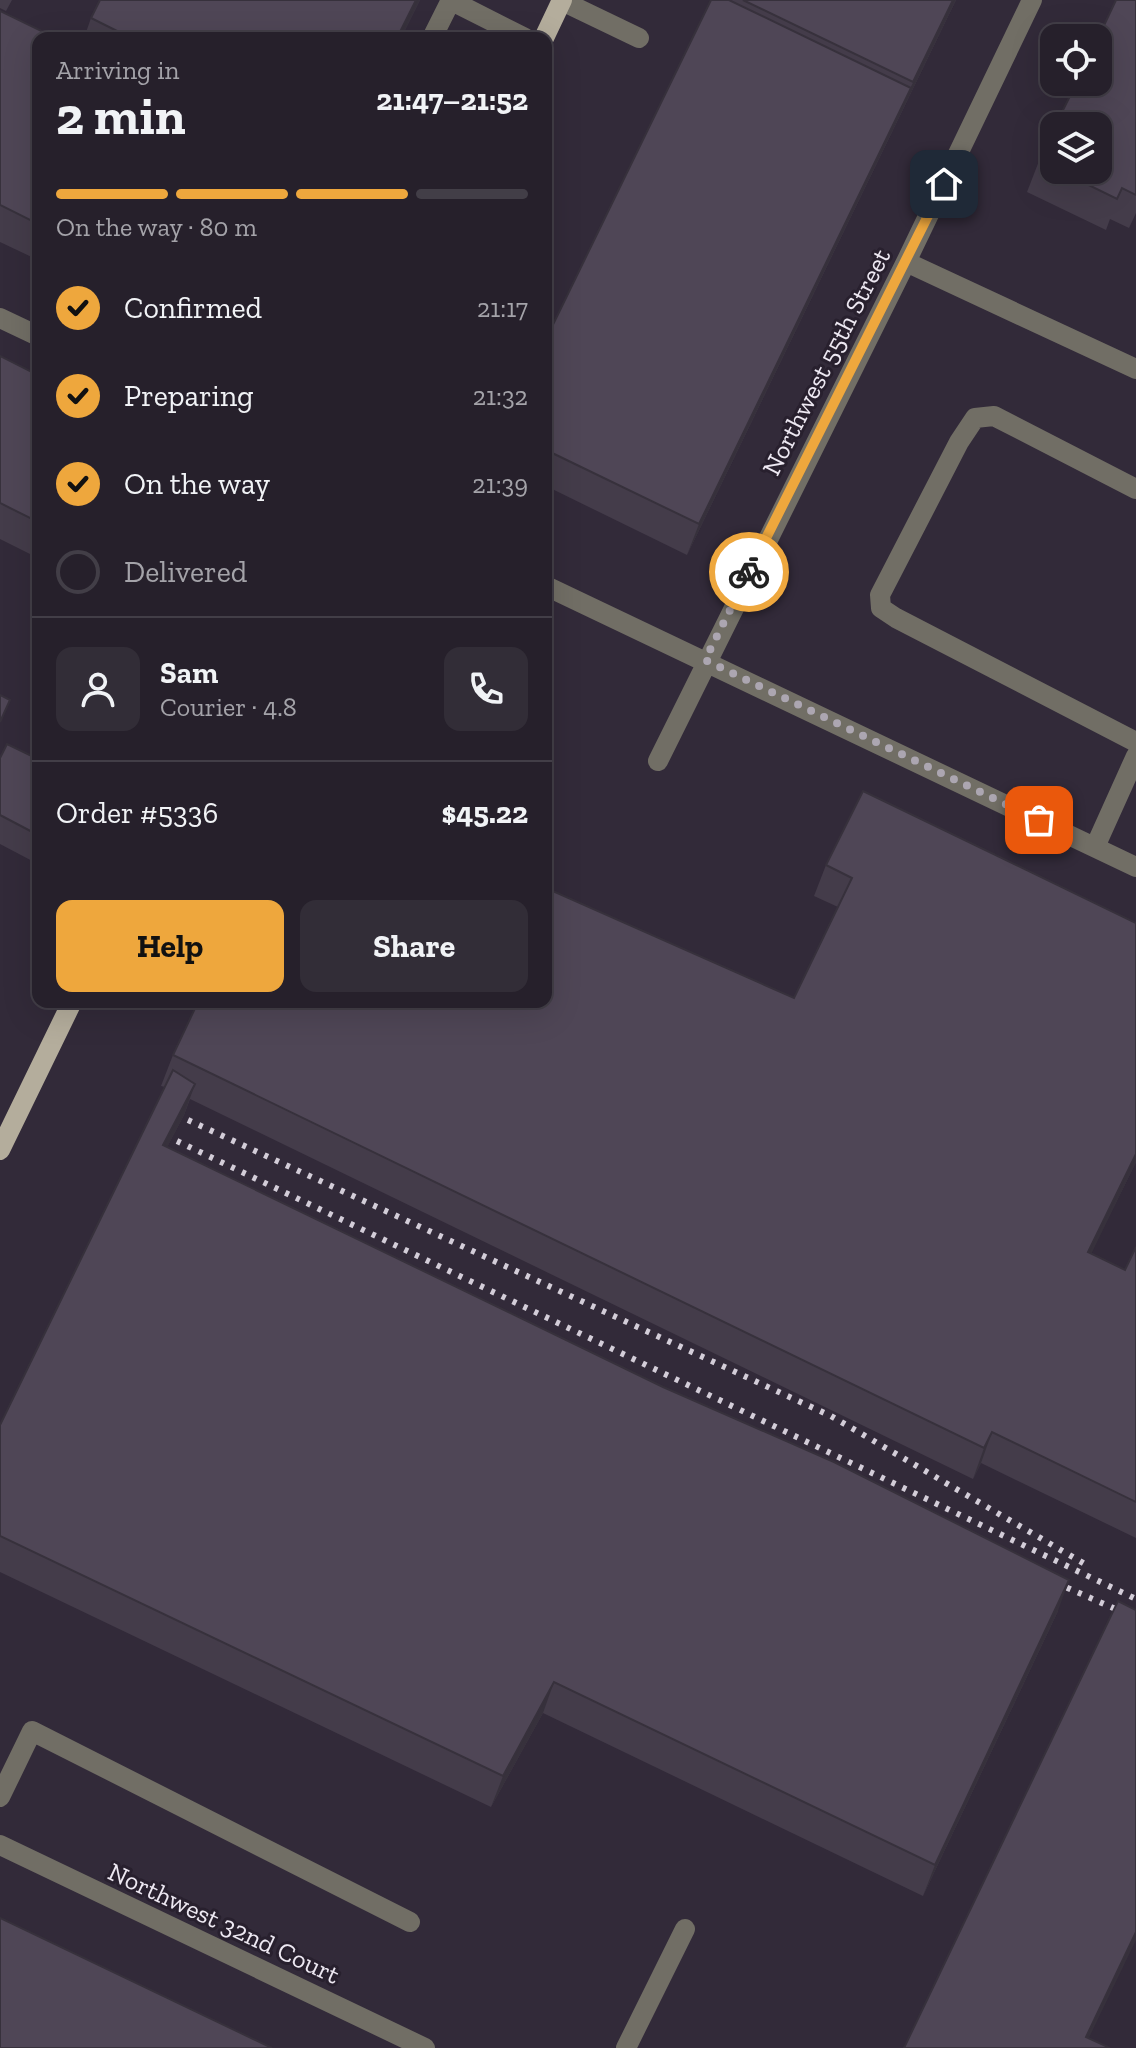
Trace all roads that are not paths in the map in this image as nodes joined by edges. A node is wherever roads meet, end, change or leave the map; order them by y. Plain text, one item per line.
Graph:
1 (451, 0) edge
2 (562, 0) edge
3 (1032, 0) edge
4 (435, 32) edge
5 (513, 32) edge
6 (547, 32) edge
7 (639, 38) dead end
8 (906, 262) junction
9 (0, 318) edge
10 (32, 333) edge
11 (1136, 369) edge
12 (1136, 489) edge
13 (552, 589) edge
14 (705, 660) junction
15 (1136, 742) edge
16 (1136, 756) edge
17 (658, 761) dead end
18 (1095, 847) junction
19 (1136, 867) edge
20 (69, 1008) edge
21 (0, 1150) edge
22 (0, 1797) edge
23 (0, 1845) edge
24 (410, 1922) dead end
25 (685, 1929) dead end
26 (425, 2048) edge
27 (626, 2048) edge

1 - 4 street
1 - 5 street
2 - 6 main road
2 - 7 street
3 - 8 street, Northwest 55th Street
8 - 11 street
8 - 14 street, Northwest 55th Street
9 - 10 street
12 - 15 street
13 - 14 street
14 - 17 street, Northwest 55th Street
14 - 18 street
16 - 18 street
18 - 19 street
20 - 21 main road
22 - 24 street
23 - 26 street, Northwest 32nd Court
25 - 27 street

